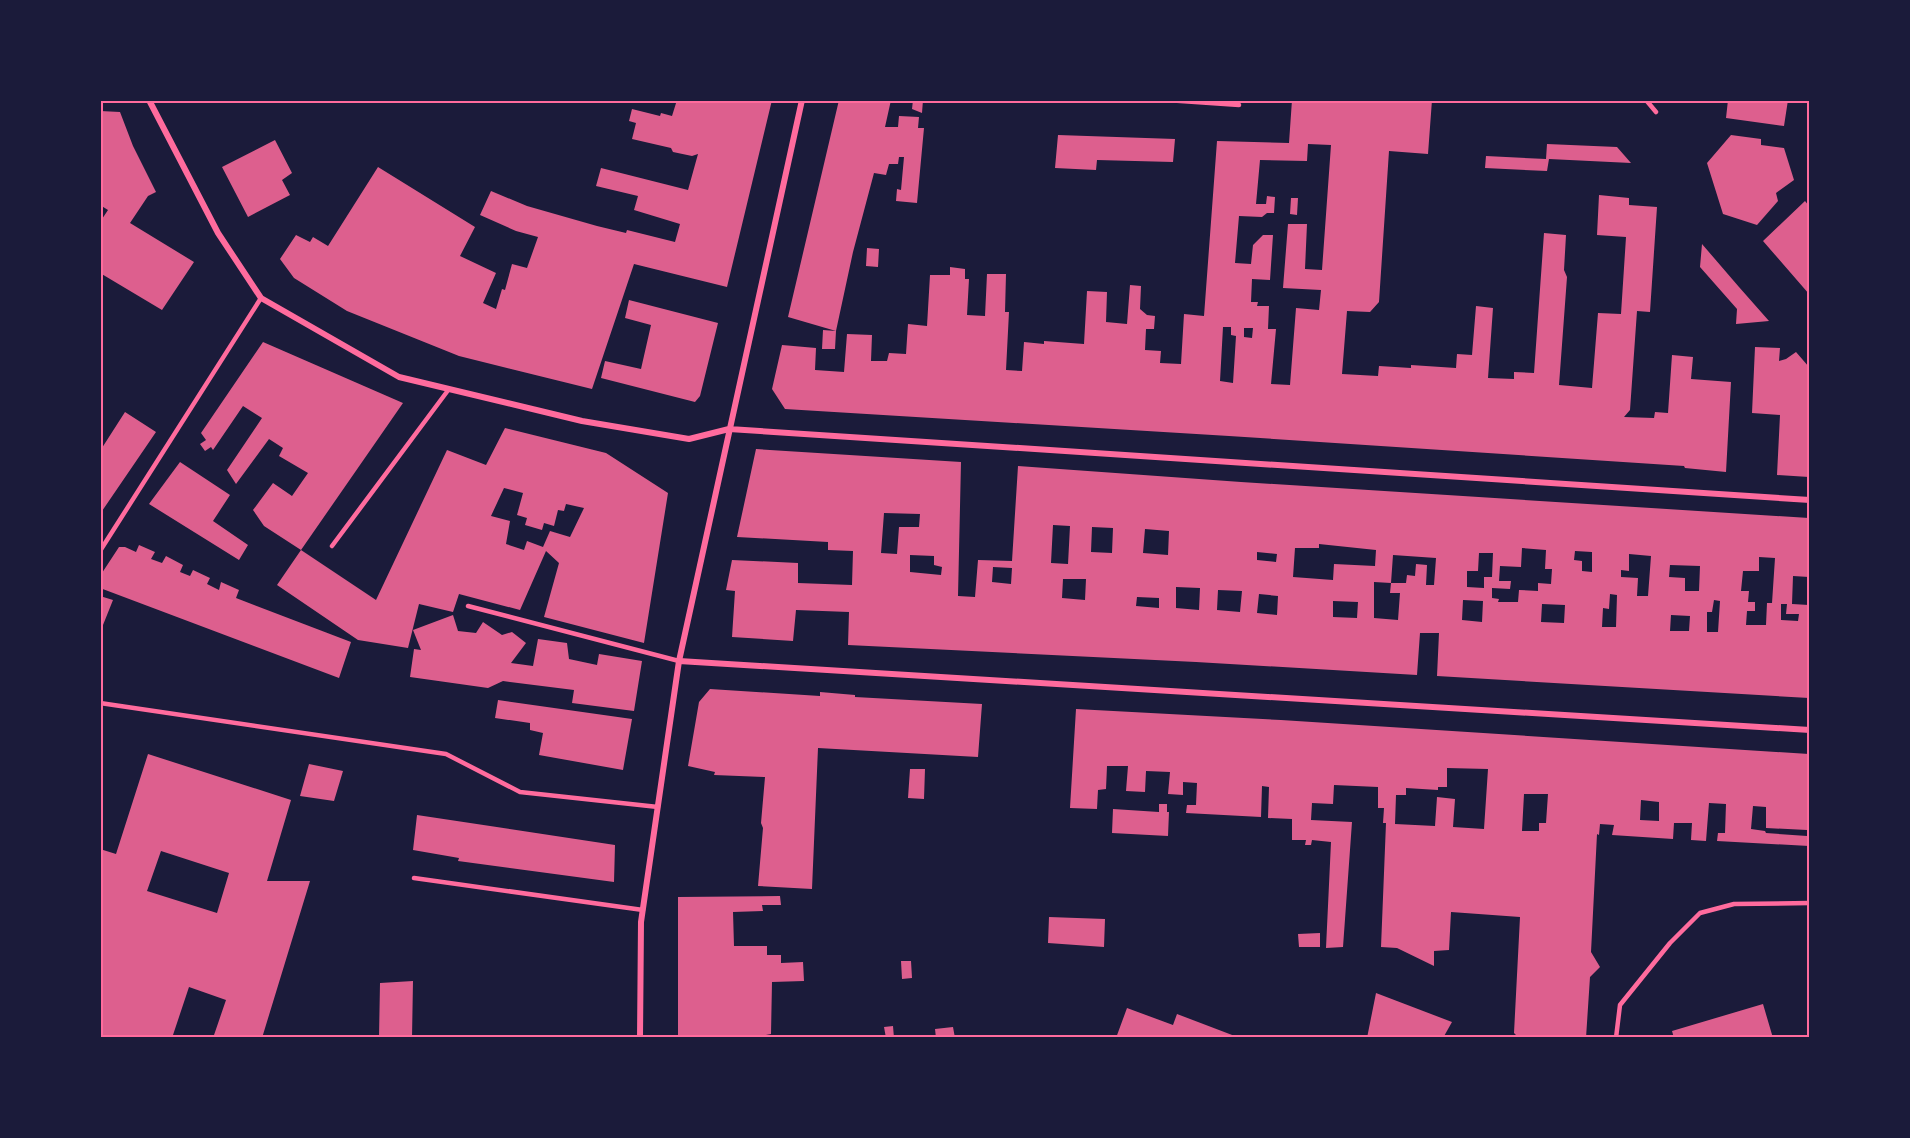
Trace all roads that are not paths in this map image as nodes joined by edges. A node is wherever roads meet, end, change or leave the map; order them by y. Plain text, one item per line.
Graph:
1 (150, 100) edge
2 (802, 100) edge
3 (1166, 100) edge
4 (1646, 100) edge
5 (1239, 105) dead end
6 (1656, 112) dead end
7 (261, 298) junction
8 (449, 389) junction
9 (729, 429) junction
10 (1809, 500) edge
11 (333, 546) dead end
12 (100, 551) edge
13 (468, 606) dead end
14 (679, 661) junction
15 (100, 703) edge
16 (1809, 730) edge
17 (658, 807) junction
18 (414, 878) dead end
19 (1809, 903) edge
20 (643, 910) junction
21 (640, 1038) edge
22 (1616, 1038) edge

1 - 7 street
2 - 9 street
3 - 5 lane
4 - 6 lane
7 - 8 street
7 - 12 lane
8 - 9 street
8 - 11 lane
9 - 10 street
9 - 14 street
13 - 14 lane
14 - 16 street
14 - 17 street
15 - 17 lane
17 - 20 street
18 - 20 lane
19 - 22 lane
20 - 21 street

